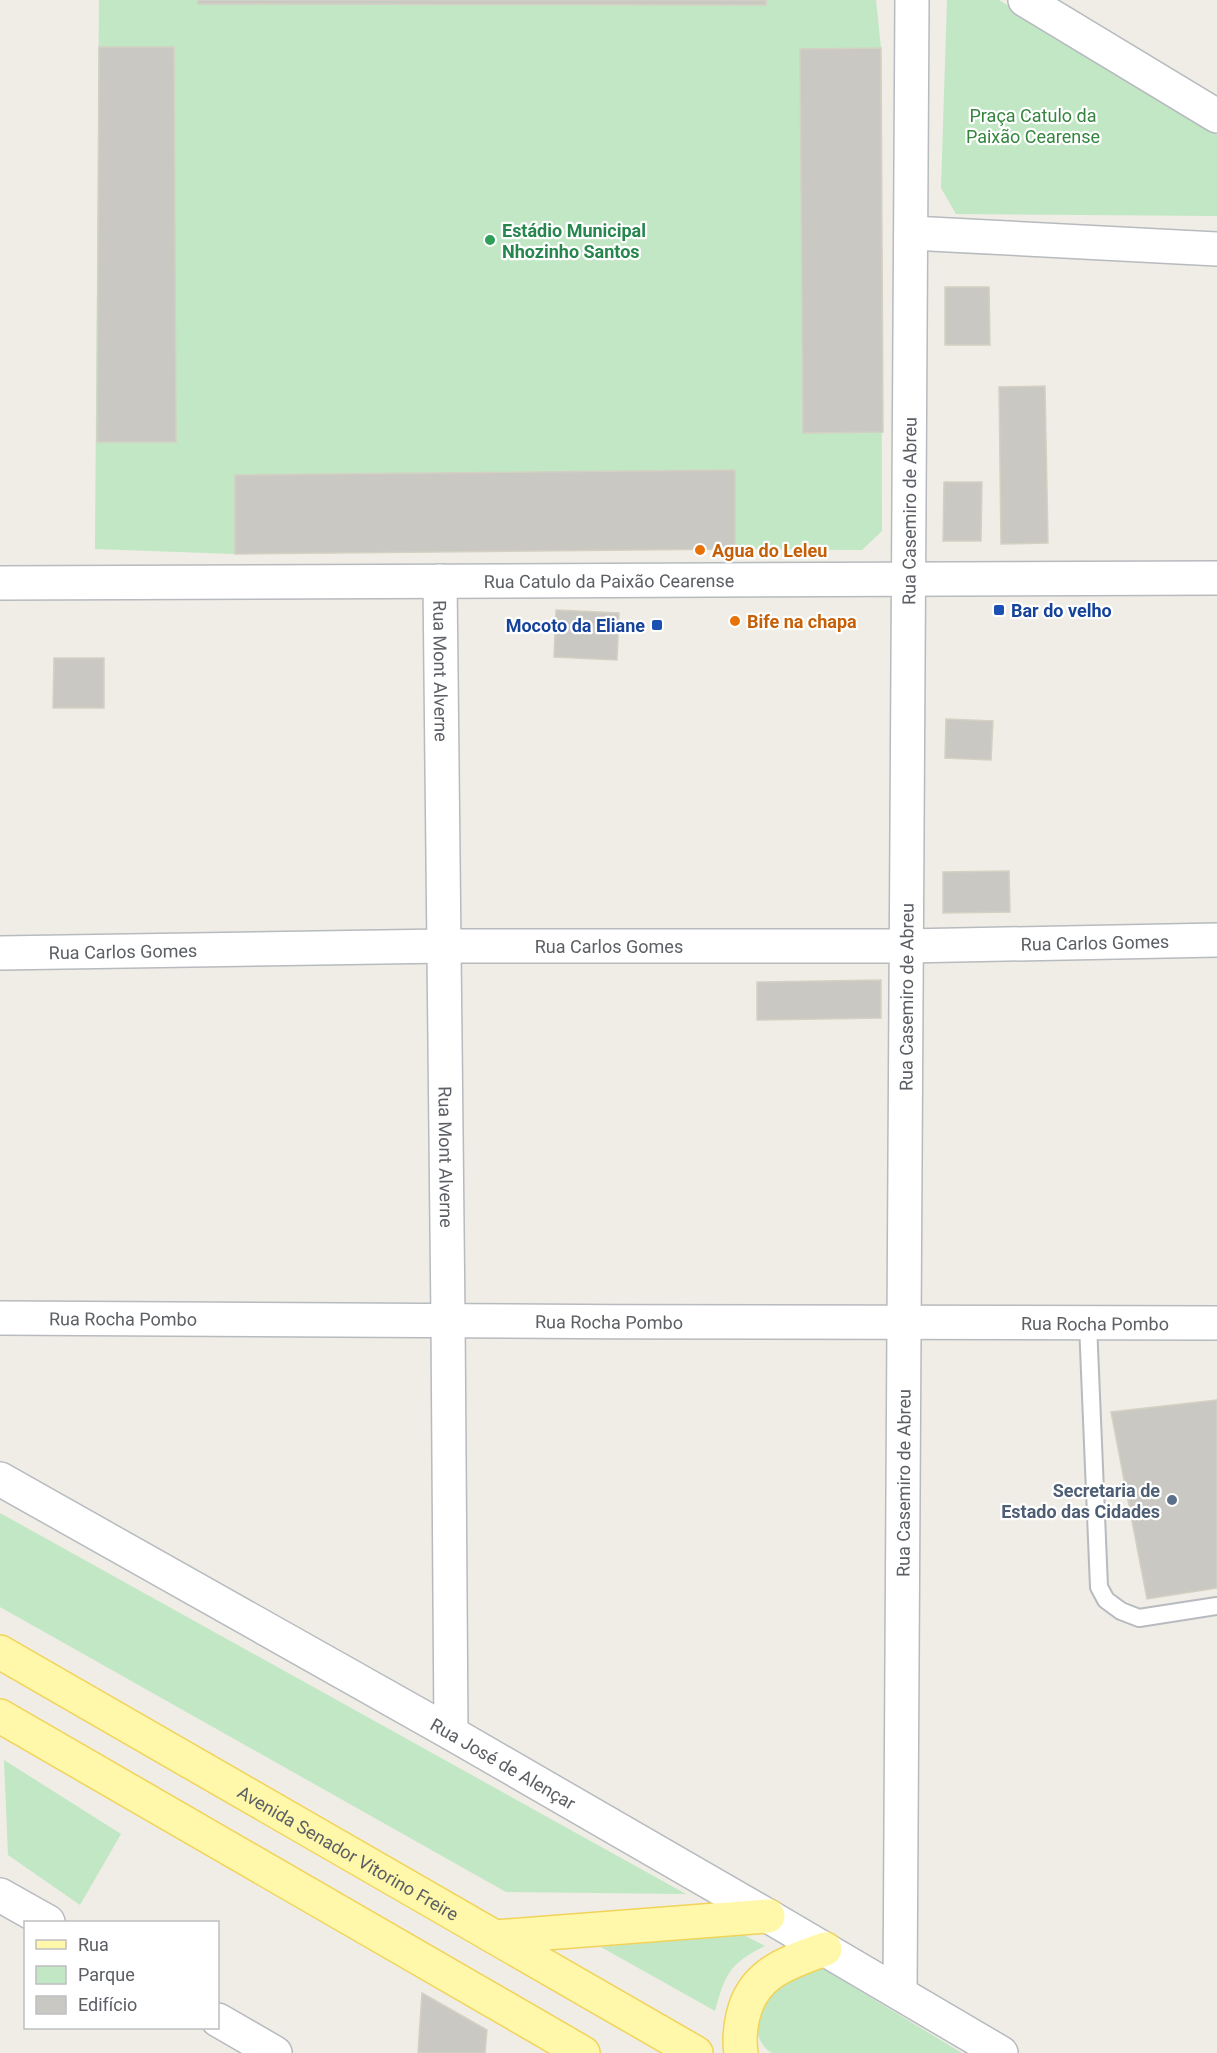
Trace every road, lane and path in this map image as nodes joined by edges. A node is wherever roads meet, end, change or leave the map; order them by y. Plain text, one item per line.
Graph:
1 (912, 0) edge
2 (1025, 0) edge
3 (1217, 117) edge
4 (911, 234) junction
5 (1217, 249) edge
6 (1217, 579) edge
7 (908, 580) junction
8 (440, 581) junction
9 (0, 583) edge
10 (1217, 940) edge
11 (444, 946) junction
12 (907, 946) junction
13 (0, 953) edge
14 (0, 1318) edge
15 (448, 1319) junction
16 (1217, 1323) edge
17 (905, 1324) junction
18 (1088, 1324) junction
19 (0, 1479) edge
20 (1217, 1606) edge
21 (0, 1652) edge
22 (0, 1716) edge
23 (451, 1733) junction
24 (0, 1895) edge
25 (768, 1916) junction
26 (45, 1921) edge
27 (495, 1937) junction
28 (825, 1949) junction
29 (900, 1993) junction
30 (219, 2021) edge
31 (275, 2053) edge
32 (583, 2053) edge
33 (696, 2053) edge
34 (741, 2053) edge
35 (1001, 2053) edge

1 - 4 street, Rua Casemiro de Abreu
2 - 3 street
4 - 5 street
4 - 7 street, Rua Casemiro de Abreu
6 - 7 street, Rua Catulo da Paixão Cearense
7 - 8 street, Rua Catulo da Paixão Cearense
7 - 12 street, Rua Casemiro de Abreu
8 - 9 street, Rua Catulo da Paixão Cearense
8 - 11 street, Rua Mont Alverne
10 - 12 street, Rua Carlos Gomes
11 - 12 street, Rua Carlos Gomes
11 - 13 street, Rua Carlos Gomes
11 - 15 street, Rua Mont Alverne
12 - 17 street, Rua Casemiro de Abreu
14 - 15 street, Rua Rocha Pombo
15 - 17 street, Rua Rocha Pombo
15 - 23 street, Rua Mont Alverne
16 - 18 street, Rua Rocha Pombo
17 - 18 street, Rua Rocha Pombo
17 - 29 street, Rua Casemiro de Abreu
18 - 20 lane
19 - 23 street, Rua José de Alençar
21 - 27 main road, Avenida Senador Vitorino Freire
22 - 32 main road
23 - 25 street, Rua José de Alençar
24 - 26 street
25 - 27 main road
25 - 28 street, Rua José de Alençar
27 - 33 main road, Avenida Senador Vitorino Freire
28 - 29 street, Rua José de Alençar
28 - 34 main road
29 - 35 street, Rua José de Alençar
30 - 31 street

